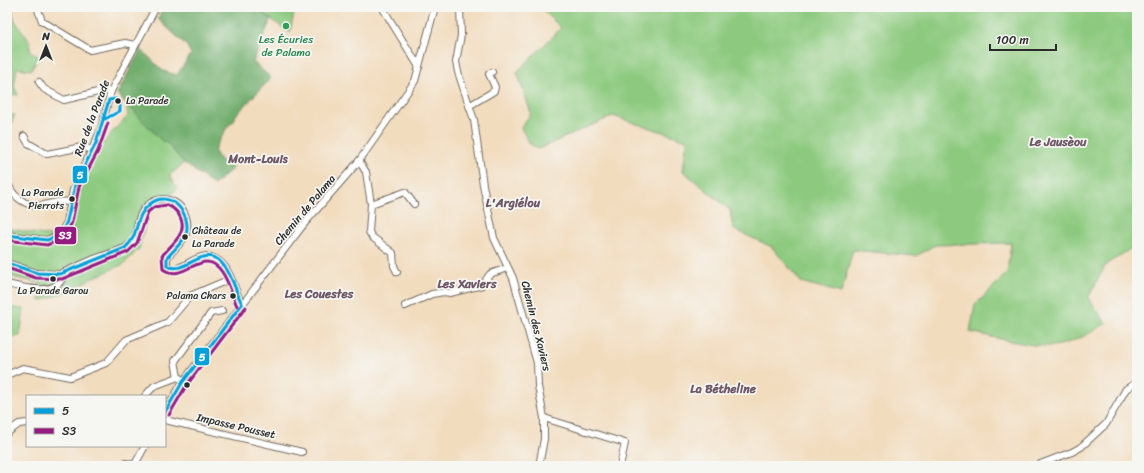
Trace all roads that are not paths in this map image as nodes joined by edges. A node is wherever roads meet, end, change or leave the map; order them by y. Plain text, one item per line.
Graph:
1 (37, 7) edge
2 (156, 7) edge
3 (382, 7) edge
4 (435, 7) edge
5 (460, 7) edge
6 (135, 45) junction
7 (419, 67) junction
8 (492, 72) dead end
9 (39, 82) dead end
10 (111, 91) junction
11 (469, 106) junction
12 (24, 136) dead end
13 (93, 150) junction
14 (359, 161) junction
15 (9, 186) dead end
16 (70, 202) junction
17 (371, 204) junction
18 (414, 204) dead end
19 (7, 235) edge
20 (7, 263) edge
21 (507, 268) junction
22 (64, 272) junction
23 (398, 272) dead end
24 (230, 279) junction
25 (7, 284) edge
26 (242, 304) junction
27 (405, 306) dead end
28 (222, 311) dead end
29 (7, 375) edge
30 (181, 379) junction
31 (1137, 382) edge
32 (146, 395) edge
33 (166, 410) edge
34 (544, 418) junction
35 (166, 420) edge
36 (26, 423) edge
37 (7, 432) edge
38 (144, 447) edge
39 (302, 452) dead end
40 (118, 466) edge
41 (134, 466) edge
42 (538, 466) edge
43 (620, 466) edge
44 (1035, 466) edge

1 - 6 street
2 - 6 street, Rue de la Parade
3 - 7 street
4 - 7 street, Chemin de Palama
5 - 11 street, Chemin des Xaviers
6 - 10 street, Rue de la Parade
7 - 14 street, Chemin de Palama
8 - 11 street
9 - 10 street
10 - 13 street, Rue de la Parade
11 - 21 street, Chemin des Xaviers
12 - 13 street
13 - 16 street, Rue de la Parade
14 - 17 street
14 - 26 street, Chemin de Palama
15 - 16 street
16 - 19 street, Rue de la Parade
17 - 18 street
17 - 23 street
20 - 22 street
21 - 27 street
21 - 34 street, Chemin des Xaviers
22 - 24 street
22 - 25 street
24 - 26 street
24 - 29 street
26 - 30 street, Chemin de Palama
28 - 30 street
30 - 32 street
30 - 33 street, Chemin de Palama
31 - 44 street
34 - 42 street, Chemin des Xaviers
34 - 43 street
35 - 39 street, Impasse Pousset
36 - 37 street
38 - 41 street
40 - 41 street

